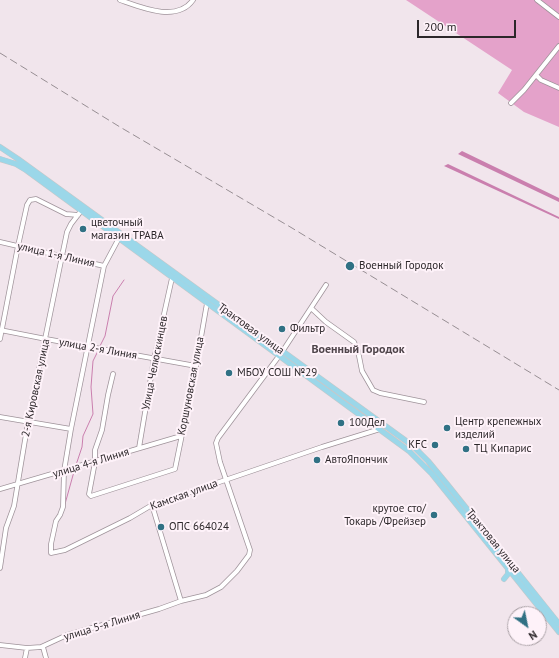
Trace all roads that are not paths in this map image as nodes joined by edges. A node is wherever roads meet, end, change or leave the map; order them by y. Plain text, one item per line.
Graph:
1 (120, 0) edge
2 (193, 0) edge
3 (537, 0) edge
4 (559, 17) edge
5 (559, 46) edge
6 (536, 75) junction
7 (559, 88) edge
8 (511, 103) dead end
9 (0, 147) edge
10 (0, 159) edge
11 (79, 213) junction
12 (119, 238) junction
13 (0, 242) edge
14 (18, 246) junction
15 (62, 256) junction
16 (104, 266) junction
17 (172, 278) junction
18 (326, 286) dead end
19 (206, 303) junction
20 (311, 308) junction
21 (1, 330) edge
22 (0, 339) edge
23 (46, 340) junction
24 (88, 347) junction
25 (281, 354) junction
26 (154, 358) junction
27 (196, 366) junction
28 (113, 374) dead end
29 (424, 402) dead end
30 (0, 417) edge
31 (28, 422) junction
32 (71, 429) junction
33 (380, 429) junction
34 (181, 436) junction
35 (139, 448) junction
36 (95, 462) junction
37 (64, 471) junction
38 (226, 480) junction
39 (17, 484) junction
40 (0, 489) edge
41 (152, 505) junction
42 (486, 536) junction
43 (0, 568) edge
44 (508, 568) junction
45 (504, 580) dead end
46 (181, 601) junction
47 (559, 624) edge
48 (559, 632) edge
49 (0, 645) edge
50 (43, 647) junction
51 (27, 648) junction
52 (25, 658) edge
53 (46, 658) edge

1 - 2 street
3 - 4 street
5 - 6 street
6 - 7 street
6 - 8 street
9 - 25 main road, Трактовая улица
10 - 11 main road, Трактовая улица
11 - 12 main road, Трактовая улица
11 - 14 street
11 - 15 street, 2-я Кировская улица
12 - 16 street, улица 1-я Линия
12 - 17 main road, Трактовая улица
13 - 14 street, улица 1-я Линия
14 - 15 street, улица 1-я Линия
14 - 21 street
15 - 16 street, улица 1-я Линия
15 - 23 street, 2-я Кировская улица
16 - 24 street
17 - 19 main road, Трактовая улица
17 - 26 street, Улица Челюскинцев
18 - 20 street
19 - 25 main road, Трактовая улица
19 - 27 street, Коршуновская улица
20 - 25 street
20 - 29 street
21 - 22 street
21 - 23 street, улица 2-я Линия
23 - 24 street, улица 2-я Линия
23 - 31 street, 2-я Кировская улица
24 - 26 street, улица 2-я Линия
24 - 32 street
25 - 33 main road, Трактовая улица
25 - 38 street
25 - 42 main road, Трактовая улица
26 - 27 street, улица 2-я Линия
26 - 35 street, Улица Челюскинцев
27 - 34 street, Коршуновская улица
28 - 36 street
30 - 31 street
31 - 32 street
31 - 39 street, 2-я Кировская улица
32 - 37 street
33 - 38 street, Камская улица
33 - 42 main road, Трактовая улица
34 - 35 street, улица 4-я Линия
34 - 36 street, Коршуновская улица
35 - 36 street, улица 4-я Линия
36 - 37 street, улица 4-я Линия
37 - 39 street, улица 4-я Линия
37 - 41 street, Камская улица
38 - 41 street, Камская улица
38 - 46 street, улица 5-я Линия
39 - 40 street, улица 4-я Линия
39 - 43 street, 2-я Кировская улица
41 - 46 street
42 - 44 main road, Трактовая улица
42 - 47 main road, Трактовая улица
44 - 45 main road
44 - 48 main road, Трактовая улица
46 - 50 street, улица 5-я Линия
49 - 51 street, улица 5-я Линия
50 - 51 street, улица 5-я Линия
50 - 53 street
51 - 52 street

